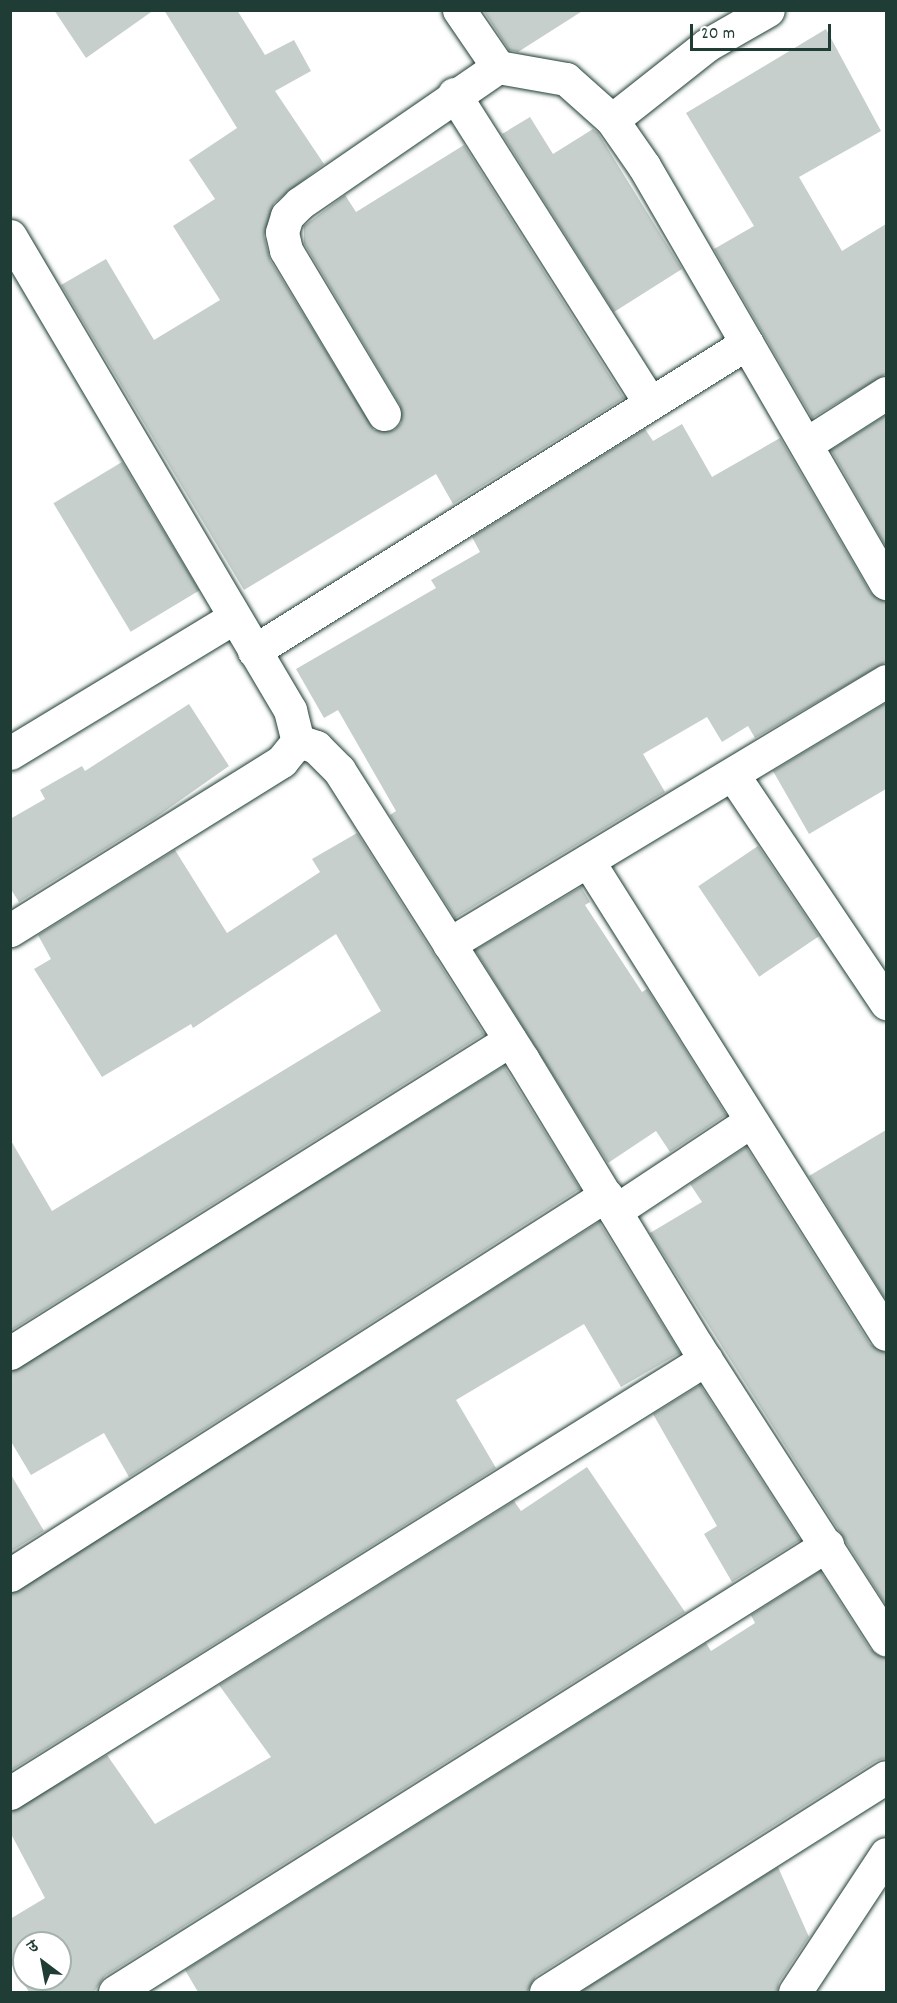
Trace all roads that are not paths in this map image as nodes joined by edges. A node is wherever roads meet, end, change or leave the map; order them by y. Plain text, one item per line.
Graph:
1 (459, 10) edge
2 (768, 10) edge
3 (498, 67) junction
4 (454, 94) junction
5 (612, 120) junction
6 (13, 246) edge
7 (747, 343) junction
8 (886, 393) edge
9 (650, 403) junction
10 (384, 414) dead end
11 (806, 444) junction
12 (886, 583) edge
13 (233, 618) junction
14 (254, 651) junction
15 (886, 681) edge
16 (298, 741) junction
17 (10, 753) edge
18 (733, 775) junction
19 (588, 861) junction
20 (10, 930) edge
21 (449, 944) junction
22 (886, 1003) edge
23 (510, 1040) junction
24 (751, 1121) junction
25 (610, 1203) junction
26 (886, 1334) edge
27 (10, 1353) edge
28 (706, 1359) junction
29 (827, 1545) junction
30 (10, 1575) edge
31 (886, 1639) edge
32 (886, 1777) edge
33 (10, 1793) edge
34 (886, 1854) edge
35 (115, 1992) edge
36 (546, 1992) edge
37 (795, 1992) edge

1 - 3 street
2 - 5 street
3 - 4 street
3 - 5 street
4 - 9 street
4 - 10 street
5 - 7 street
6 - 13 street
7 - 9 street
7 - 11 street
8 - 11 street
9 - 14 street
11 - 12 street
13 - 14 street
13 - 17 street
14 - 16 street
15 - 18 street
16 - 20 street
16 - 21 street
18 - 19 street
18 - 22 street
19 - 21 street
19 - 24 street
21 - 23 street
23 - 25 street
23 - 27 street
24 - 25 street
24 - 26 street
25 - 28 street
25 - 30 street
28 - 29 street
28 - 33 street
29 - 31 street
29 - 35 street
32 - 36 street
34 - 37 street

